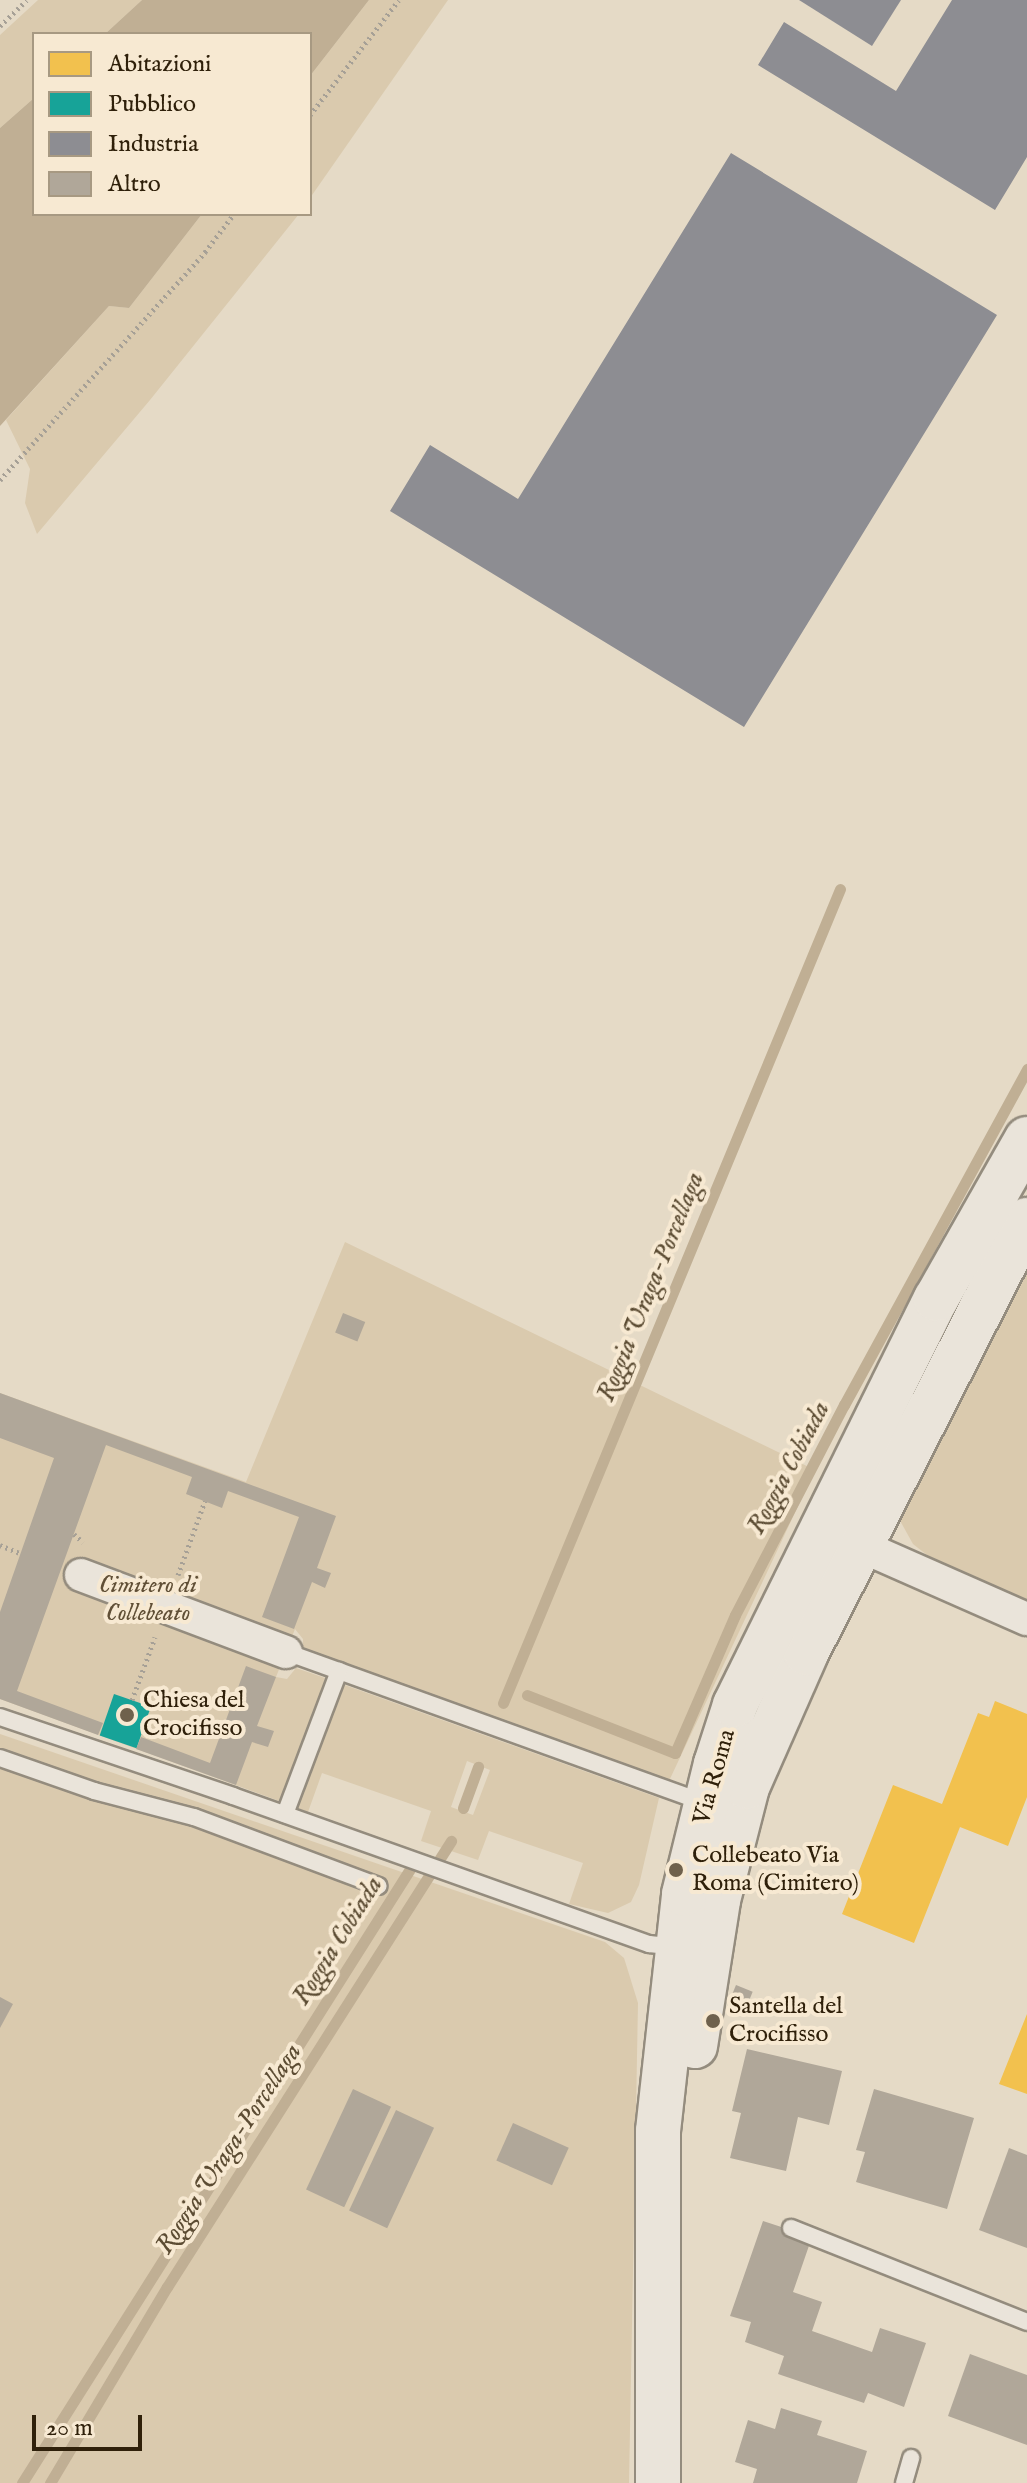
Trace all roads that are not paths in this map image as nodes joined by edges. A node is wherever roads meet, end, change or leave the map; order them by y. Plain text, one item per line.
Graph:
1 (1027, 1139) edge
2 (1027, 1220) edge
3 (841, 1537) junction
4 (81, 1575) dead end
5 (1027, 1619) edge
6 (286, 1652) joint
7 (339, 1671) junction
8 (0, 1717) edge
9 (0, 1758) edge
10 (706, 1803) junction
11 (285, 1814) junction
12 (379, 1886) dead end
13 (678, 1947) junction
14 (791, 2228) dead end
15 (1027, 2322) edge
16 (911, 2458) dead end
17 (658, 2483) edge
18 (687, 2483) edge
19 (904, 2483) edge

1 - 3 street, Via Roma
2 - 3 street, Via Roma
3 - 5 street
3 - 10 street, Via Roma
3 - 18 street, Via Roma
4 - 6 street
6 - 7 lane
7 - 10 lane
7 - 11 lane
8 - 11 lane
9 - 12 lane
10 - 13 street, Via Roma
11 - 13 lane
13 - 17 street, Via Roma
14 - 15 lane
16 - 19 lane

